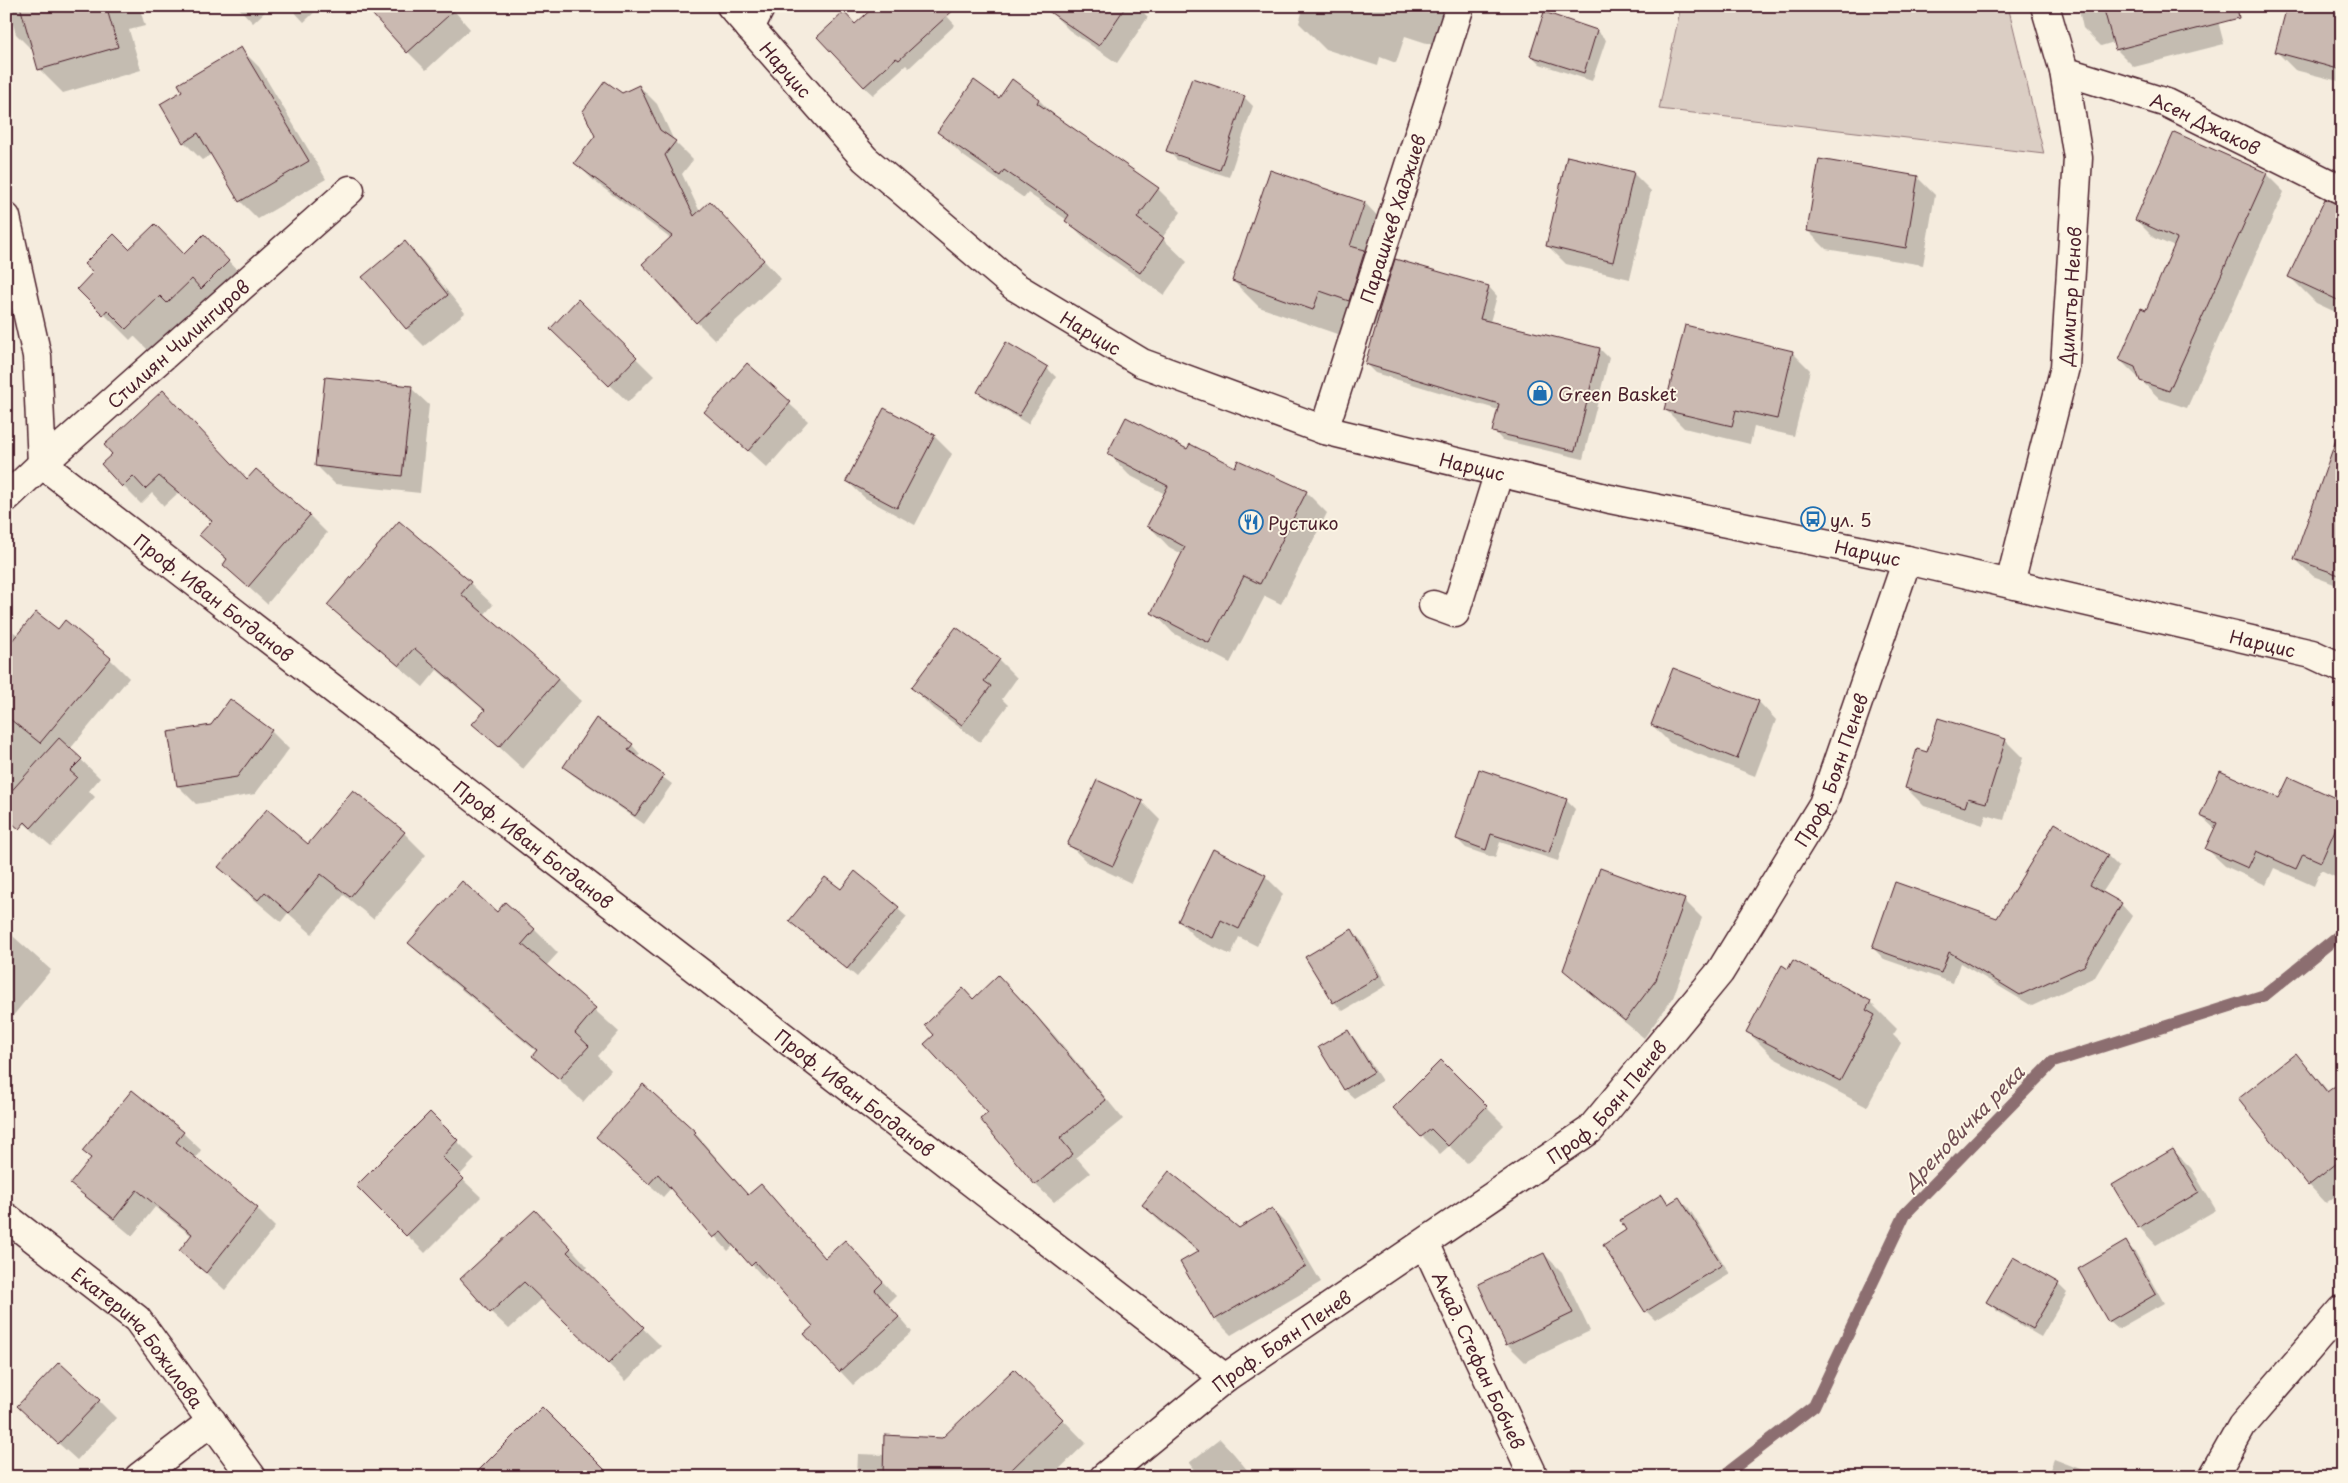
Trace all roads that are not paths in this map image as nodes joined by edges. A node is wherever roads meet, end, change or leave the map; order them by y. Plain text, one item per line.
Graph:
1 (731, 6) edge
2 (1460, 6) edge
3 (2045, 6) edge
4 (756, 17) edge
5 (2064, 71) junction
6 (350, 190) dead end
7 (2342, 190) edge
8 (6, 217) edge
9 (1324, 430) junction
10 (42, 464) junction
11 (1499, 472) junction
12 (6, 498) edge
13 (1907, 560) junction
14 (2010, 583) junction
15 (1433, 605) dead end
16 (2342, 668) edge
17 (6, 1217) edge
18 (1425, 1243) junction
19 (2342, 1310) edge
20 (1225, 1378) junction
21 (212, 1421) junction
22 (138, 1477) edge
23 (252, 1477) edge
24 (1104, 1477) edge
25 (1534, 1477) edge
26 (2213, 1477) edge

1 - 4 street, Нарцис
2 - 9 street, Парашкев Хаджиев
3 - 5 street, Димитър Ненов
4 - 9 street, Нарцис
5 - 7 street, Асен Джаков
5 - 14 street, Димитър Ненов
6 - 10 street, Стилиян Чилингиров
8 - 10 street
9 - 11 street, Нарцис
10 - 12 street, Стилиян Чилингиров
10 - 20 street, Проф. Иван Богданов
11 - 13 street, Нарцис
11 - 15 street
13 - 14 street, Нарцис
13 - 18 street, Проф. Боян Пенев
14 - 16 street, Нарцис
17 - 21 street, Екатерина Божилова
18 - 20 street, Проф. Боян Пенев
18 - 25 street, Акад. Стефан Бобчев
19 - 26 street
20 - 24 street, Проф. Боян Пенев
21 - 22 street
21 - 23 street, Екатерина Божилова

